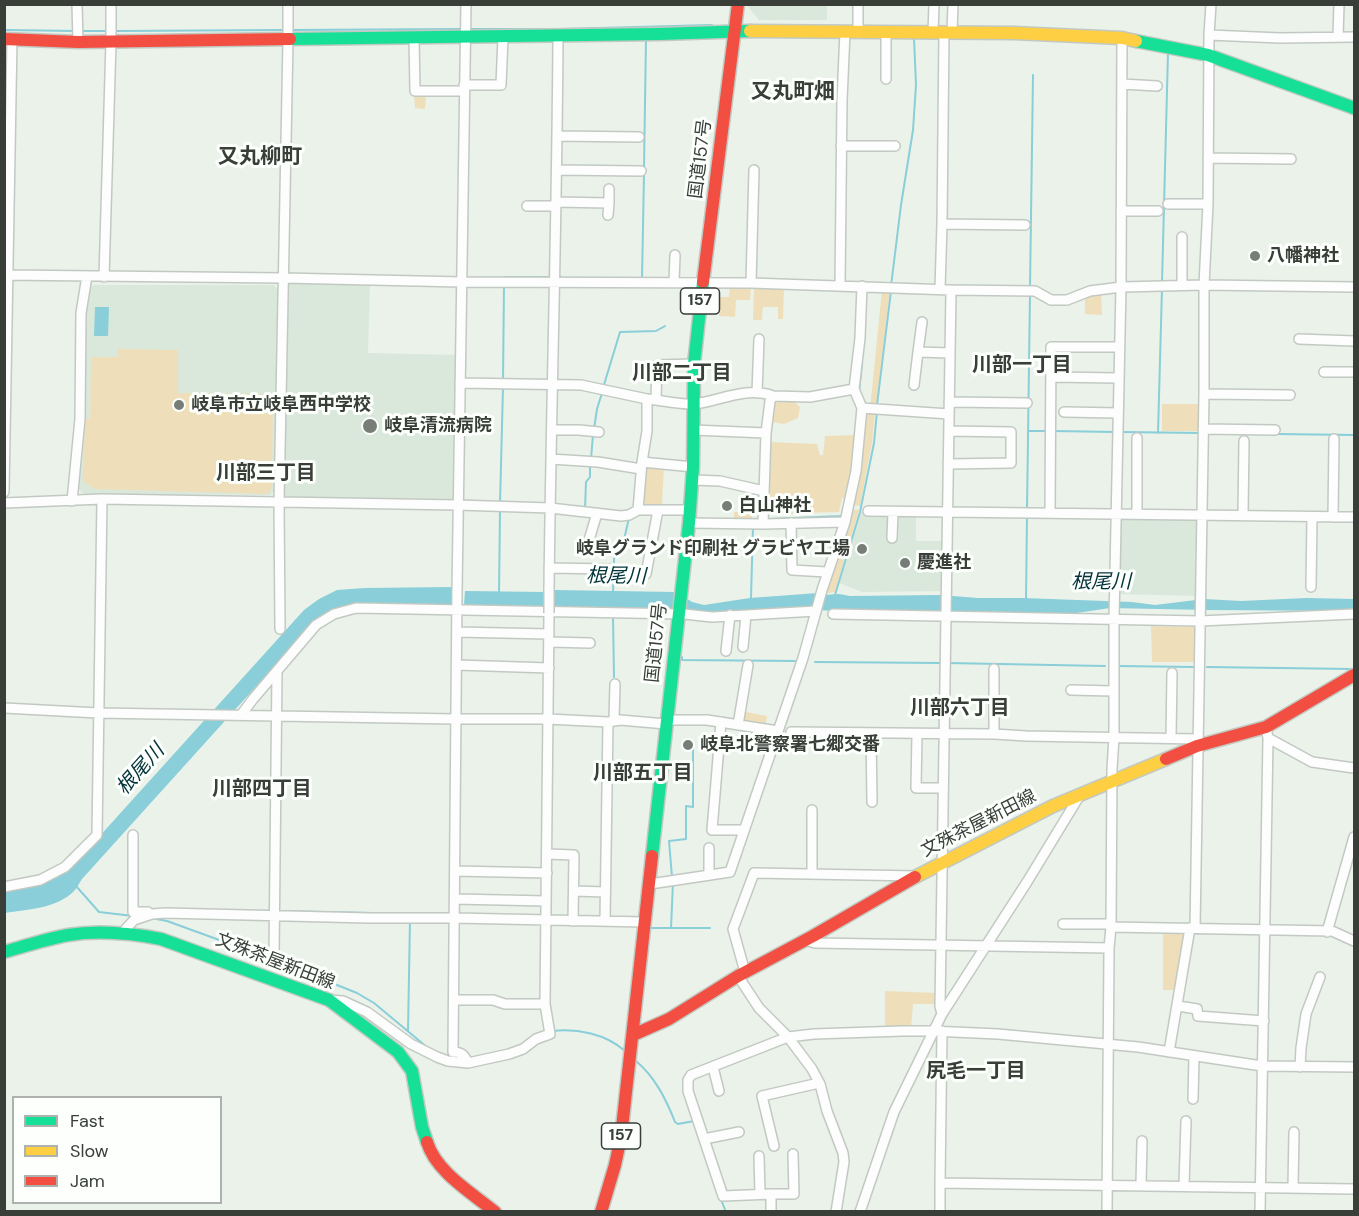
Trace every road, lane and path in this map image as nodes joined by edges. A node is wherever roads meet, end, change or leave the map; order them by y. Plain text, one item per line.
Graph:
1 (76, 4) edge
2 (111, 4) edge
3 (288, 4) edge
4 (466, 4) edge
5 (738, 4) edge
6 (858, 4) edge
7 (934, 4) edge
8 (953, 4) edge
9 (1211, 4) edge
10 (1339, 4) edge
11 (735, 31) junction
12 (852, 32) junction
13 (886, 33) junction
14 (943, 33) junction
15 (1209, 35) junction
16 (558, 36) junction
17 (414, 37) junction
18 (502, 37) junction
19 (1338, 37) junction
20 (1354, 37) edge
21 (466, 38) junction
22 (1122, 38) junction
23 (8, 39) edge
24 (288, 40) junction
25 (78, 42) junction
26 (111, 42) junction
27 (1208, 55) junction
28 (886, 79) dead end
29 (1122, 84) junction
30 (1157, 86) dead end
31 (464, 88) junction
32 (1354, 108) edge
33 (623, 126) dead end
34 (557, 136) junction
35 (622, 137) junction
36 (639, 137) dead end
37 (842, 146) junction
38 (895, 146) dead end
39 (1208, 158) junction
40 (1291, 159) dead end
41 (557, 170) junction
42 (754, 170) dead end
43 (641, 171) dead end
44 (609, 189) dead end
45 (609, 203) junction
46 (556, 204) junction
47 (1168, 204) dead end
48 (1208, 204) junction
49 (527, 206) dead end
50 (1121, 210) junction
51 (1158, 211) dead end
52 (608, 216) dead end
53 (942, 224) junction
54 (1025, 225) dead end
55 (1182, 237) dead end
56 (675, 255) dead end
57 (6, 275) edge
58 (87, 276) junction
59 (104, 277) junction
60 (283, 278) junction
61 (462, 282) junction
62 (674, 282) junction
63 (554, 283) junction
64 (702, 283) junction
65 (751, 283) junction
66 (840, 285) junction
67 (1182, 285) junction
68 (1204, 285) junction
69 (862, 286) junction
70 (1120, 286) junction
71 (1354, 287) edge
72 (940, 289) junction
73 (951, 290) junction
74 (922, 322) dead end
75 (759, 339) dead end
76 (1299, 339) dead end
77 (1354, 340) edge
78 (1119, 346) junction
79 (918, 352) junction
80 (950, 352) junction
81 (694, 364) junction
82 (1324, 372) dead end
83 (1354, 372) edge
84 (1051, 377) junction
85 (1119, 378) junction
86 (460, 382) junction
87 (552, 384) junction
88 (914, 385) dead end
89 (855, 389) junction
90 (758, 393) junction
91 (1204, 394) junction
92 (1290, 395) dead end
93 (772, 396) junction
94 (652, 399) junction
95 (950, 402) junction
96 (1027, 403) dead end
97 (693, 404) junction
98 (862, 408) junction
99 (1064, 412) dead end
100 (1118, 413) junction
101 (949, 414) junction
102 (1203, 429) junction
103 (552, 430) junction
104 (693, 430) junction
105 (1275, 430) dead end
106 (949, 431) junction
107 (599, 432) dead end
108 (766, 433) junction
109 (1137, 438) dead end
110 (1334, 440) dead end
111 (1244, 441) dead end
112 (551, 459) junction
113 (948, 464) junction
114 (642, 465) junction
115 (693, 467) junction
116 (692, 480) junction
117 (764, 491) junction
118 (4, 492) edge
119 (102, 499) junction
120 (72, 501) junction
121 (4, 502) edge
122 (279, 502) junction
123 (458, 505) junction
124 (550, 508) junction
125 (638, 510) junction
126 (658, 510) junction
127 (867, 511) dead end
128 (893, 512) junction
129 (947, 512) junction
130 (597, 513) junction
131 (1050, 513) junction
132 (1117, 514) junction
133 (1137, 514) junction
134 (1201, 515) junction
135 (1243, 515) junction
136 (689, 517) junction
137 (1312, 517) junction
138 (1333, 517) junction
139 (1354, 517) edge
140 (844, 522) junction
141 (792, 523) junction
142 (763, 524) junction
143 (892, 538) dead end
144 (587, 547) dead end
145 (549, 568) junction
146 (609, 569) dead end
147 (827, 572) junction
148 (646, 574) dead end
149 (1311, 587) dead end
150 (679, 607) junction
151 (457, 608) junction
152 (816, 611) junction
153 (833, 614) dead end
154 (1114, 614) junction
155 (1354, 614) edge
156 (730, 615) junction
157 (746, 615) junction
158 (946, 615) junction
159 (1200, 616) junction
160 (280, 629) dead end
161 (457, 632) junction
162 (549, 638) junction
163 (590, 643) dead end
164 (743, 647) dead end
165 (726, 651) dead end
166 (457, 665) junction
167 (748, 665) dead end
168 (549, 668) junction
169 (994, 669) dead end
170 (277, 671) junction
171 (1172, 673) dead end
172 (1354, 675) edge
173 (615, 684) dead end
174 (1071, 690) dead end
175 (1113, 691) junction
176 (4, 708) edge
177 (98, 713) junction
178 (238, 715) junction
179 (276, 716) junction
180 (456, 719) junction
181 (548, 719) junction
182 (611, 721) junction
183 (666, 722) junction
184 (721, 722) junction
185 (738, 725) junction
186 (778, 731) junction
187 (791, 732) dead end
188 (1267, 732) junction
189 (871, 733) junction
190 (917, 734) junction
191 (944, 734) junction
192 (994, 734) junction
193 (1114, 737) junction
194 (1171, 738) junction
195 (1197, 742) junction
196 (1354, 768) edge
197 (1113, 781) junction
198 (943, 788) junction
199 (1080, 795) junction
200 (872, 802) dead end
201 (812, 810) dead end
202 (744, 830) junction
203 (133, 835) dead end
204 (1354, 837) edge
205 (709, 848) dead end
206 (547, 855) junction
207 (942, 864) junction
208 (455, 871) junction
209 (547, 873) junction
210 (812, 874) junction
211 (709, 875) junction
212 (917, 876) junction
213 (650, 884) junction
214 (4, 887) edge
215 (574, 891) junction
216 (605, 892) junction
217 (455, 899) junction
218 (546, 901) junction
219 (165, 913) junction
220 (274, 916) junction
221 (455, 918) junction
222 (546, 920) junction
223 (573, 921) junction
224 (605, 921) junction
225 (1063, 924) dead end
226 (644, 925) junction
227 (1111, 926) junction
228 (1192, 928) junction
229 (1264, 930) junction
230 (1327, 932) junction
231 (122, 933) junction
232 (805, 940) junction
233 (1354, 941) edge
234 (942, 945) junction
235 (984, 946) junction
236 (1109, 948) junction
237 (4, 952) edge
238 (274, 956) dead end
239 (742, 974) junction
240 (1320, 977) dead end
241 (329, 1000) junction
242 (454, 1000) junction
243 (545, 1004) junction
244 (1178, 1006) junction
245 (942, 1014) junction
246 (1264, 1021) junction
247 (937, 1031) junction
248 (633, 1035) junction
249 (788, 1037) junction
250 (1109, 1044) junction
251 (1169, 1052) junction
252 (1194, 1056) junction
253 (468, 1063) junction
254 (1262, 1066) junction
255 (713, 1067) junction
256 (1300, 1067) junction
257 (1354, 1067) edge
258 (819, 1083) junction
259 (719, 1091) dead end
260 (1193, 1099) dead end
261 (1186, 1121) dead end
262 (739, 1131) dead end
263 (1294, 1132) dead end
264 (704, 1139) junction
265 (1142, 1141) dead end
266 (774, 1146) dead end
267 (793, 1154) dead end
268 (759, 1156) dead end
269 (940, 1184) junction
270 (1107, 1185) junction
271 (1141, 1185) junction
272 (1184, 1186) junction
273 (1261, 1187) junction
274 (1293, 1188) junction
275 (1354, 1189) edge
276 (760, 1194) junction
277 (771, 1194) junction
278 (495, 1212) edge
279 (601, 1212) edge
280 (771, 1212) edge
281 (836, 1212) edge
282 (860, 1212) edge
283 (940, 1212) edge
284 (1107, 1212) edge
285 (1260, 1212) edge

1 - 25 street
2 - 26 street
3 - 24 street
4 - 21 street
5 - 11 main road, 国道157号 / 157
6 - 12 street
7 - 14 street
8 - 14 street
9 - 15 street
10 - 19 street
11 - 12 main road
11 - 16 main road
11 - 64 main road, 国道157号 / 157
12 - 13 main road
12 - 37 street
13 - 14 main road
13 - 28 street
14 - 22 main road
14 - 53 street
15 - 19 street
15 - 27 street
16 - 18 main road
16 - 34 street
17 - 21 main road
17 - 24 main road
17 - 31 street
18 - 21 main road
18 - 31 street
19 - 20 street
21 - 31 street
22 - 27 main road
22 - 29 street
23 - 25 main road
23 - 57 street
24 - 26 main road
24 - 60 street
25 - 26 main road
26 - 59 street
27 - 32 main road
27 - 39 street
29 - 30 street
29 - 50 street
31 - 61 street
33 - 35 street
34 - 35 street
34 - 41 street
35 - 36 street
37 - 38 street
37 - 66 street
39 - 40 street
39 - 48 street
41 - 43 street
41 - 46 street
42 - 65 street
44 - 45 street
45 - 46 street
45 - 52 street
46 - 49 street
46 - 63 street
47 - 48 street
48 - 68 street
50 - 51 street
50 - 70 street
53 - 54 street
53 - 72 street
55 - 67 street
56 - 62 street
57 - 58 street
57 - 118 street
58 - 59 street
58 - 120 street
59 - 60 street
60 - 61 street
60 - 122 street
61 - 63 street
61 - 86 street
62 - 63 street
62 - 64 street
63 - 87 street
64 - 65 street
64 - 81 main road, 国道157号 / 157
65 - 66 street
66 - 69 street
67 - 68 street
67 - 70 street
68 - 71 street
68 - 91 street
69 - 72 street
69 - 89 street
70 - 73 street
70 - 78 street
72 - 73 street
73 - 80 street
74 - 79 street
75 - 90 street
76 - 77 street
78 - 84 street
78 - 85 street
79 - 80 street
79 - 88 street
80 - 95 street
81 - 94 street
81 - 97 main road, 国道157号 / 157
82 - 83 street
84 - 85 street
84 - 131 street
85 - 100 street
86 - 87 street
86 - 123 street
87 - 94 street
87 - 103 street
89 - 93 street
89 - 98 street
90 - 93 street
90 - 97 street
91 - 92 street
91 - 102 street
93 - 108 street
94 - 97 street
94 - 114 street
95 - 96 street
95 - 101 street
97 - 104 main road, 国道157号 / 157
98 - 101 street
98 - 140 street
99 - 100 street
100 - 132 street
101 - 106 street
102 - 105 street
102 - 134 street
103 - 107 street
103 - 112 street
104 - 108 street
104 - 115 main road, 国道157号 / 157
106 - 113 street
106 - 113 street
108 - 117 street
109 - 133 street
110 - 138 street
111 - 135 street
112 - 114 street
112 - 124 street
113 - 129 street
114 - 115 street
114 - 125 street
115 - 116 main road, 国道157号 / 157
116 - 117 street
116 - 136 main road, 国道157号 / 157
117 - 142 street
119 - 120 street
119 - 122 street
119 - 177 street
120 - 121 street
122 - 123 street
122 - 160 street
123 - 124 street
123 - 151 street
124 - 130 street
124 - 145 street
125 - 126 street
125 - 130 street
126 - 136 street
126 - 148 street
127 - 128 street
128 - 129 street
128 - 143 street
129 - 131 street
129 - 158 street
130 - 144 street
131 - 132 street
132 - 133 street
132 - 154 street
133 - 134 street
134 - 135 street
134 - 159 street
135 - 137 street
136 - 142 street
136 - 150 main road, 国道157号 / 157
137 - 138 street
137 - 149 street
138 - 139 street
140 - 141 street
140 - 147 street
141 - 142 street
141 - 147 street
145 - 146 street
145 - 162 street, bridge
147 - 152 street
150 - 151 street
150 - 156 street
150 - 183 main road, 国道157号 / 157
151 - 161 street
151 - 170 street
152 - 157 street
152 - 186 street
153 - 158 street
154 - 158 street
154 - 159 street
154 - 175 street
155 - 159 street
156 - 157 street
156 - 165 street
157 - 164 street
158 - 191 street
159 - 195 street
161 - 162 street
161 - 166 street
162 - 163 street
162 - 168 street
166 - 168 street
166 - 180 street
167 - 185 street
168 - 181 street
169 - 192 street
170 - 178 street
170 - 179 street
171 - 194 street
172 - 188 main road, 文殊茶屋新田線
173 - 182 street
174 - 175 street
175 - 193 street
176 - 177 street
177 - 178 street
177 - 214 street
178 - 179 street
179 - 180 street
179 - 220 street
180 - 181 street
180 - 208 street
181 - 182 street
181 - 206 street
182 - 183 street
182 - 216 street
183 - 184 street
183 - 213 main road, 国道157号 / 157
184 - 185 street
184 - 202 street
185 - 186 street
186 - 202 street
187 - 189 street
188 - 195 main road, 文殊茶屋新田線
188 - 196 street
188 - 229 street
189 - 190 street
189 - 200 street
190 - 191 street
190 - 198 street
191 - 192 street
191 - 198 street
192 - 193 street
193 - 194 street
193 - 197 street
194 - 195 street
195 - 197 main road, 文殊茶屋新田線
195 - 228 street
197 - 199 main road, 文殊茶屋新田線
197 - 227 street
198 - 207 street
199 - 207 main road, 文殊茶屋新田線
199 - 235 street
201 - 210 street
202 - 211 street
203 - 219 street
204 - 230 street
205 - 211 street
206 - 209 street
206 - 215 street
207 - 212 main road, 文殊茶屋新田線
207 - 234 street
208 - 209 street
208 - 217 street
209 - 218 street
210 - 212 street
210 - 239 street
211 - 213 street
212 - 232 main road, 文殊茶屋新田線
213 - 226 main road, 国道157号 / 157
215 - 216 street
215 - 223 street
216 - 224 street
217 - 218 street
217 - 221 street
218 - 222 street
219 - 220 street
219 - 231 street
220 - 221 street
220 - 238 street
221 - 222 street
221 - 242 street
222 - 223 street
222 - 243 street
223 - 224 street
224 - 226 street
225 - 227 street
226 - 248 main road, 国道157号 / 157
227 - 228 street
227 - 236 street
228 - 229 street
228 - 244 street
229 - 230 street
229 - 246 street
230 - 233 street
231 - 237 main road, 文殊茶屋新田線
231 - 241 main road, 文殊茶屋新田線
232 - 234 street
232 - 239 main road, 文殊茶屋新田線
234 - 235 street
234 - 245 street
235 - 236 street
235 - 245 street
236 - 250 street
239 - 248 main road, 文殊茶屋新田線
239 - 249 street
240 - 256 street
241 - 253 street
241 - 278 main road, 文殊茶屋新田線
242 - 243 street
242 - 253 street
243 - 253 street
244 - 246 street
244 - 251 street
245 - 247 street
246 - 254 street
247 - 249 street
247 - 250 street
247 - 269 street
247 - 282 street
248 - 279 main road, 国道157号 / 157
249 - 255 street
249 - 258 street
250 - 251 street
250 - 270 street
251 - 252 street
252 - 254 street
252 - 260 street
254 - 256 street
254 - 273 street
255 - 259 street
255 - 264 street
256 - 257 street
258 - 266 street
258 - 281 street
261 - 272 street
262 - 264 street
263 - 274 street
264 - 276 street
265 - 271 street
267 - 277 street
268 - 276 street
269 - 270 street
269 - 283 street
270 - 271 street
270 - 284 street
271 - 272 street
272 - 273 street
273 - 274 street
273 - 285 street
274 - 275 street
276 - 277 street
277 - 280 street

